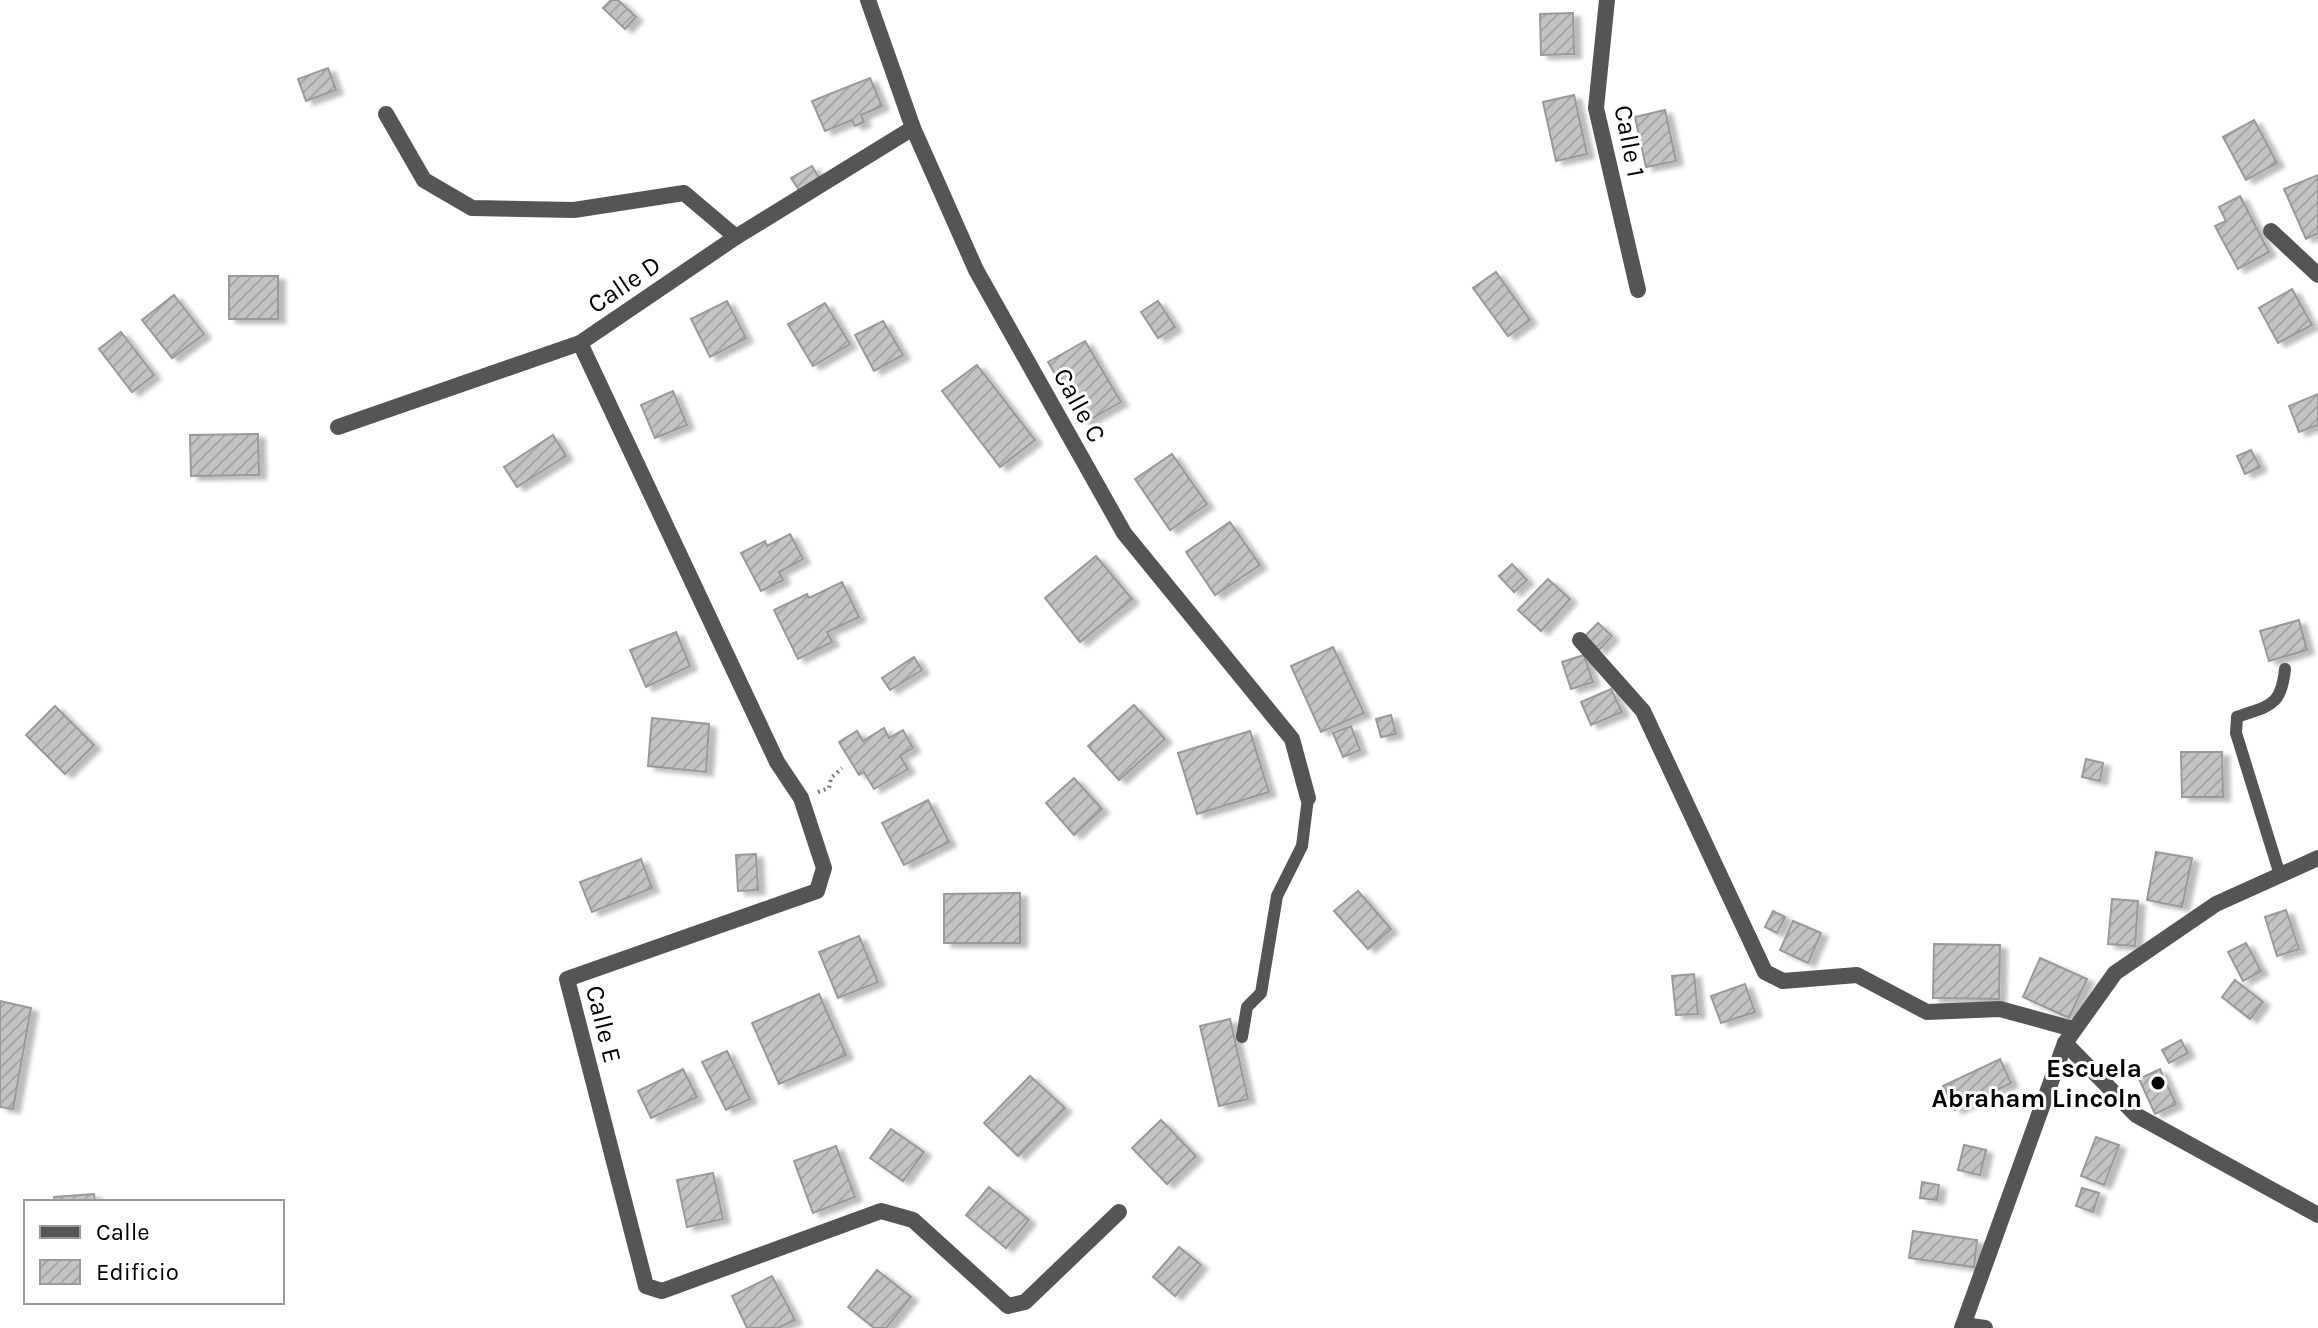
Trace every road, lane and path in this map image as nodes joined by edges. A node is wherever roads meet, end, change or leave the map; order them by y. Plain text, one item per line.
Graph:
1 (868, 0) edge
2 (1607, 0) edge
3 (386, 114) dead end
4 (913, 128) junction
5 (2271, 231) dead end
6 (736, 237) junction
7 (2318, 275) edge
8 (1638, 290) dead end
9 (580, 343) junction
10 (338, 427) dead end
11 (1580, 640) dead end
12 (2285, 669) dead end
13 (842, 768) dead end
14 (801, 798) junction
15 (1308, 798) joint
16 (2318, 858) edge
17 (2280, 875) junction
18 (2069, 1036) junction
19 (1242, 1037) dead end
20 (1119, 1212) dead end
21 (2318, 1215) edge
22 (1963, 1326) edge
23 (1985, 1328) edge

1 - 4 street, Calle C
2 - 8 street, Calle 1
3 - 6 street
4 - 6 street, Calle D
4 - 15 street, Calle C
5 - 7 street
6 - 9 street, Calle D
9 - 10 street, Calle D
9 - 14 street, Calle E
11 - 18 street
12 - 17 lane
13 - 14 path
14 - 20 street, Calle E
15 - 19 lane
16 - 17 street
17 - 18 street
18 - 21 street
18 - 22 street
22 - 23 street

